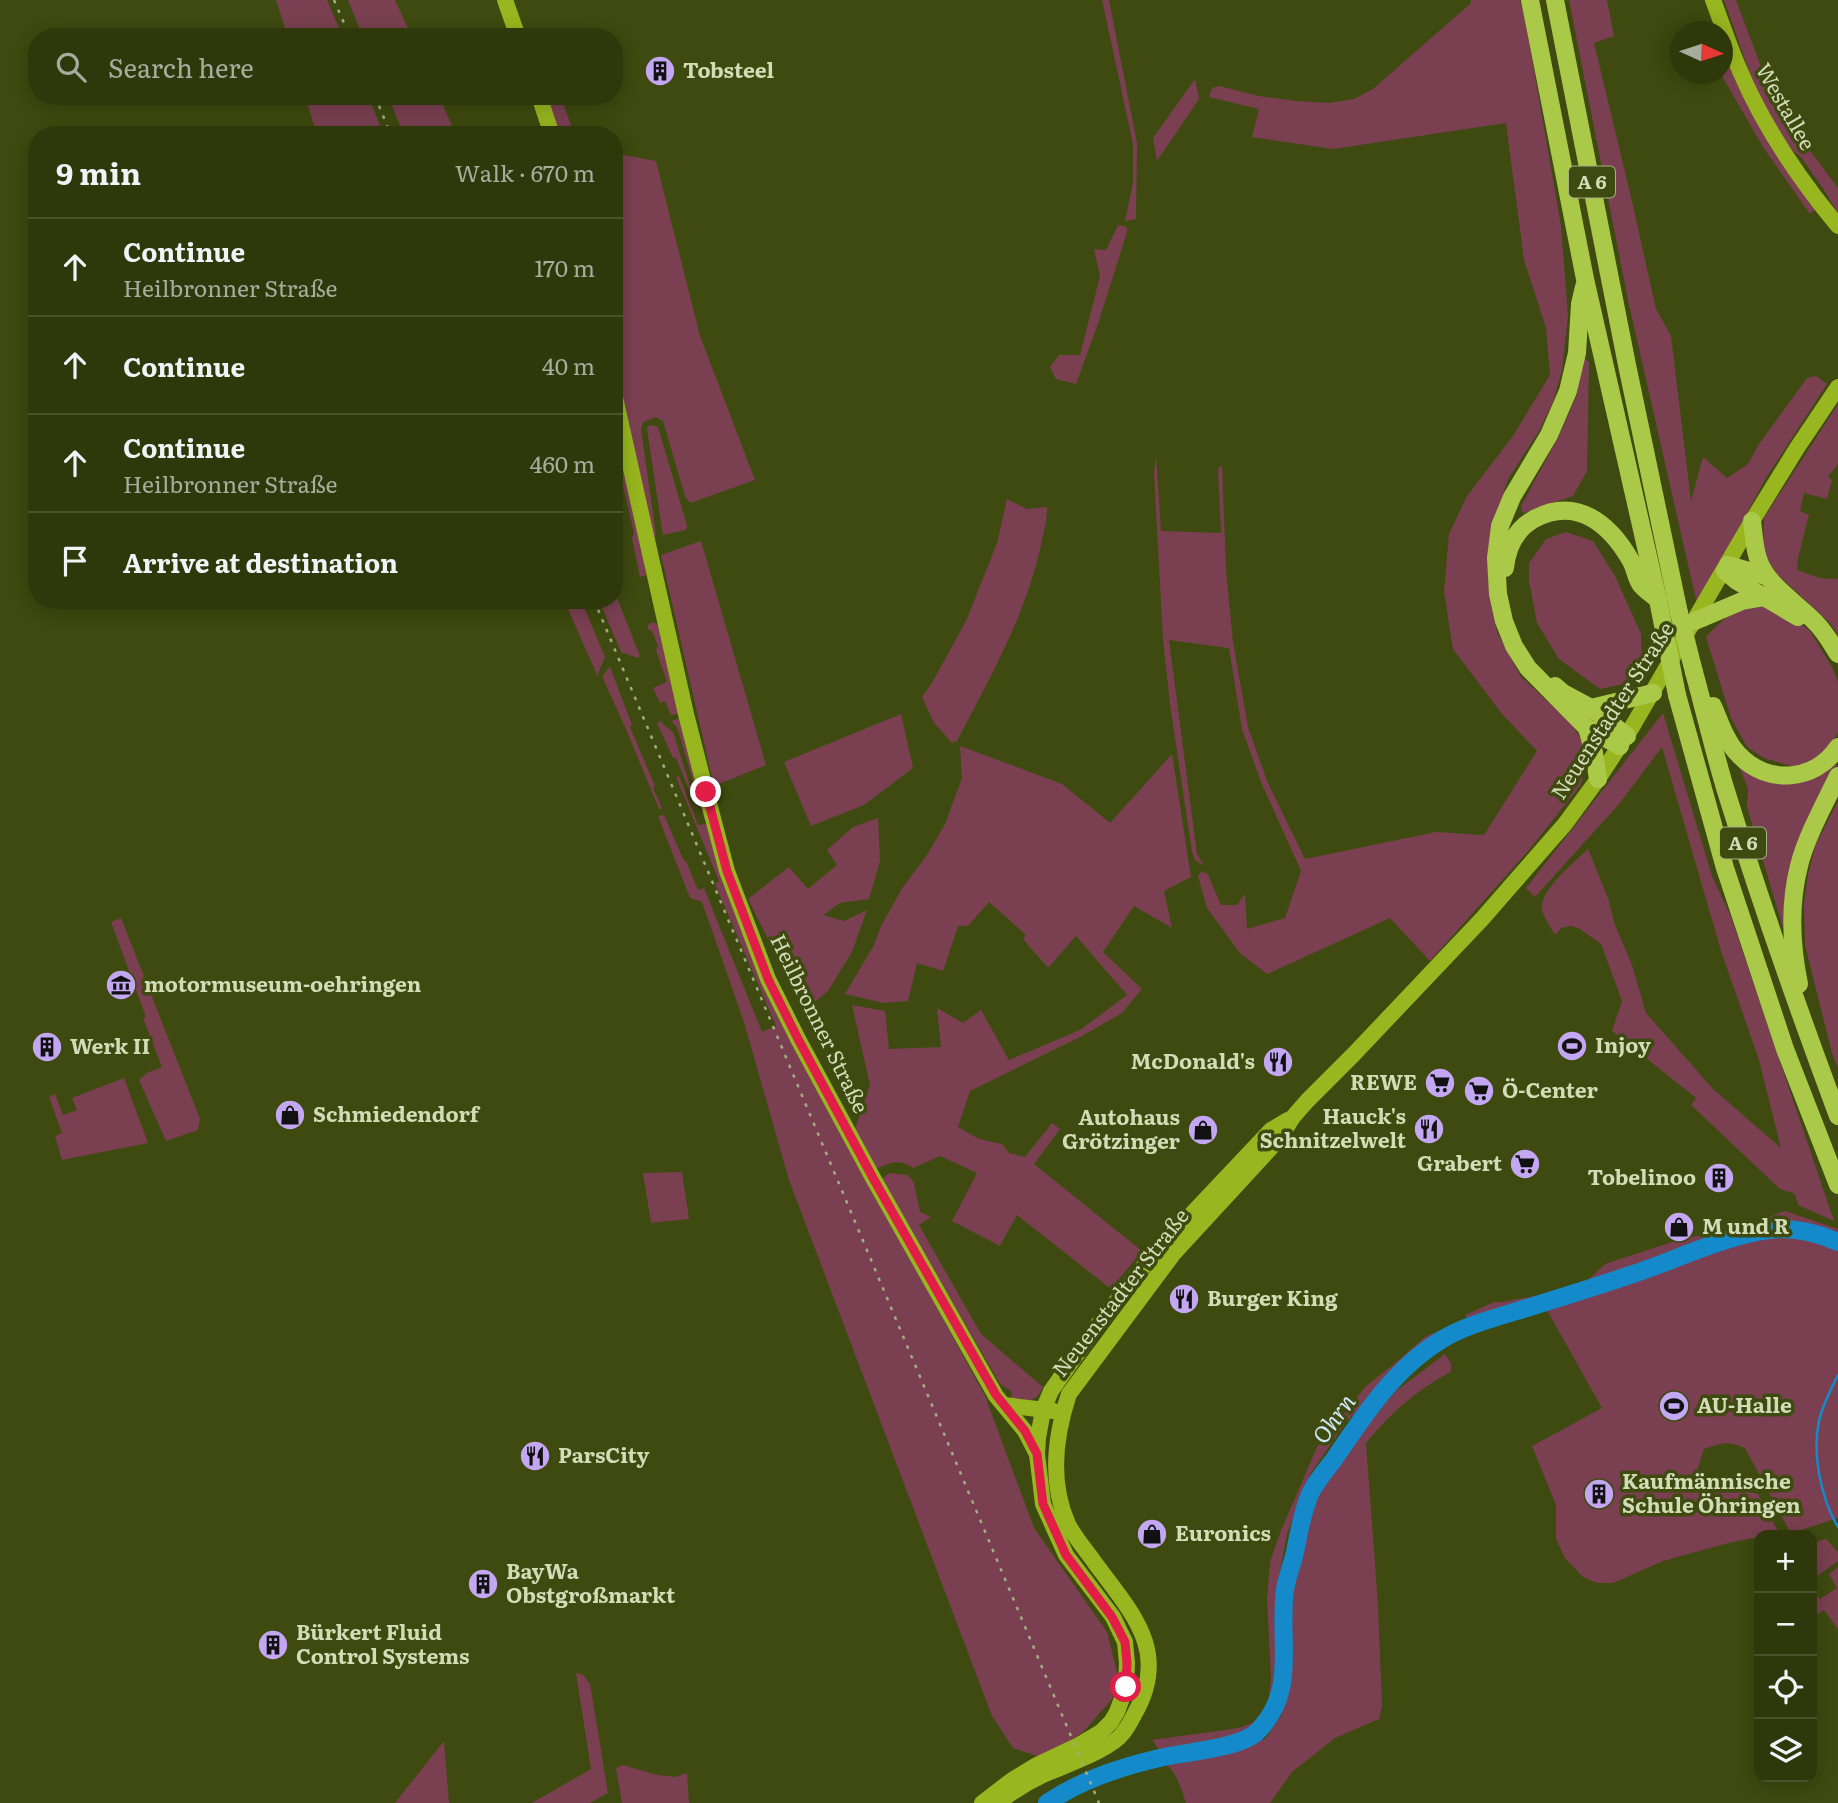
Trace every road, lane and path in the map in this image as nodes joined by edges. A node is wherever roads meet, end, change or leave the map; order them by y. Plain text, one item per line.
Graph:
1 (505, 0) edge
2 (1531, 0) edge
3 (1555, 0) edge
4 (1713, 0) edge
5 (515, 28) edge
6 (542, 105) edge
7 (549, 126) edge
8 (1838, 226) edge
9 (1586, 279) junction
10 (1838, 387) edge
11 (623, 433) edge
12 (1752, 521) junction
13 (1726, 568) junction
14 (1766, 576) junction
15 (1765, 597) junction
16 (1658, 600) junction
17 (1687, 617) junction
18 (1838, 653) edge
19 (1838, 667) edge
20 (1694, 672) junction
21 (1653, 693) junction
22 (1591, 708) junction
23 (1587, 728) junction
24 (1624, 741) junction
25 (1838, 747) edge
26 (1838, 776) edge
27 (1598, 779) junction
28 (1798, 1012) junction
29 (1838, 1116) edge
30 (1838, 1185) edge
31 (1214, 1199) junction
32 (1004, 1405) junction
33 (1042, 1418) junction
34 (1016, 1419) junction
35 (1061, 1420) junction
36 (1037, 1454) junction
37 (1120, 1723) junction
38 (982, 1803) edge
39 (998, 1803) edge

1 - 5 main road
2 - 9 highway, A 6
3 - 17 highway, A 6
4 - 8 main road, Westallee
6 - 7 main road
9 - 16 highway, A 6
9 - 23 highway
10 - 12 main road, Neuenstadter Straße
11 - 32 main road, Heilbronner Straße
12 - 13 main road, Neuenstadter Straße
12 - 14 highway
13 - 14 highway
13 - 15 highway
13 - 17 main road, Neuenstadter Straße
14 - 18 highway
15 - 17 highway
15 - 19 highway
16 - 22 highway
16 - 30 highway, A 6, bridge
17 - 20 highway, A 6, bridge
17 - 21 main road, Neuenstadter Straße
20 - 25 highway
20 - 28 highway, A 6
21 - 22 highway
21 - 24 main road, Neuenstadter Straße
22 - 24 highway
23 - 24 highway
23 - 27 highway
24 - 27 main road, Neuenstadter Straße
26 - 28 highway
27 - 31 main road, Neuenstadter Straße
28 - 29 highway, A 6
31 - 33 main road, Neuenstadter Straße
31 - 35 main road, Neuenstadter Straße
32 - 33 main road
32 - 34 main road, Heilbronner Straße
33 - 34 main road
33 - 35 main road
33 - 36 main road
34 - 36 main road, Heilbronner Straße
35 - 37 main road
36 - 37 main road
37 - 38 main road
37 - 39 main road

